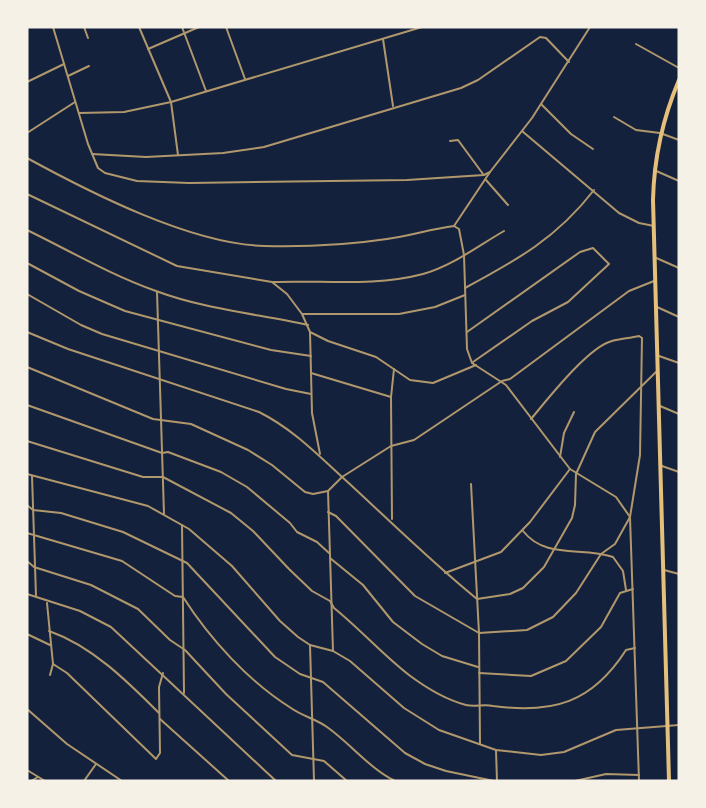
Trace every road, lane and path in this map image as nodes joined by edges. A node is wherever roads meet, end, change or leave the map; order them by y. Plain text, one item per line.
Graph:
1 (53, 27) edge
2 (84, 27) edge
3 (139, 27) edge
4 (182, 27) edge
5 (199, 27) edge
6 (226, 27) edge
7 (419, 27) edge
8 (590, 27) edge
9 (184, 33) junction
10 (88, 38) dead end
11 (383, 39) junction
12 (636, 44) dead end
13 (148, 49) junction
14 (569, 62) junction
15 (64, 64) junction
16 (89, 66) dead end
17 (679, 68) edge
18 (68, 76) junction
19 (245, 79) junction
20 (679, 80) edge
21 (27, 82) edge
22 (206, 91) junction
23 (75, 102) junction
24 (171, 102) junction
25 (541, 104) junction
26 (393, 106) junction
27 (79, 113) junction
28 (614, 117) dead end
29 (522, 131) junction
30 (27, 133) edge
31 (660, 133) junction
32 (679, 140) edge
33 (450, 141) dead end
34 (593, 149) dead end
35 (92, 154) junction
36 (178, 155) junction
37 (27, 158) edge
38 (654, 170) junction
39 (490, 172) junction
40 (484, 175) junction
41 (486, 180) junction
42 (679, 181) edge
43 (594, 190) junction
44 (27, 194) edge
45 (508, 205) dead end
46 (454, 226) junction
47 (654, 226) junction
48 (27, 230) edge
49 (504, 231) dead end
50 (464, 255) junction
51 (654, 257) junction
52 (27, 263) edge
53 (679, 268) edge
54 (654, 281) junction
55 (272, 282) junction
56 (465, 288) junction
57 (157, 292) junction
58 (27, 294) edge
59 (465, 295) junction
60 (656, 306) junction
61 (303, 314) junction
62 (679, 317) edge
63 (157, 318) junction
64 (308, 325) junction
65 (27, 332) edge
66 (310, 332) junction
67 (467, 332) junction
68 (160, 350) junction
69 (311, 356) junction
70 (657, 356) junction
71 (679, 363) edge
72 (474, 364) junction
73 (27, 367) edge
74 (394, 369) junction
75 (657, 371) junction
76 (311, 373) junction
77 (160, 380) junction
78 (502, 381) junction
79 (642, 387) junction
80 (311, 394) junction
81 (391, 397) junction
82 (27, 405) edge
83 (658, 405) junction
84 (574, 412) dead end
85 (679, 414) edge
86 (531, 419) junction
87 (160, 420) junction
88 (27, 441) edge
89 (391, 446) junction
90 (162, 453) junction
91 (320, 455) junction
92 (560, 458) junction
93 (660, 464) junction
94 (570, 469) junction
95 (679, 472) edge
96 (27, 474) edge
97 (576, 474) junction
98 (32, 476) junction
99 (163, 477) junction
100 (342, 477) junction
101 (471, 484) dead end
102 (328, 491) junction
103 (27, 506) edge
104 (33, 510) junction
105 (328, 512) junction
106 (164, 514) junction
107 (630, 517) junction
108 (392, 520) junction
109 (182, 525) junction
110 (523, 531) junction
111 (27, 533) edge
112 (33, 534) junction
113 (554, 548) junction
114 (329, 554) junction
115 (601, 554) junction
116 (27, 561) edge
117 (183, 562) junction
118 (476, 562) junction
119 (34, 567) junction
120 (663, 570) junction
121 (445, 573) junction
122 (679, 574) edge
123 (633, 589) junction
124 (626, 590) junction
125 (27, 594) edge
126 (36, 597) junction
127 (183, 597) junction
128 (477, 598) junction
129 (330, 600) junction
130 (47, 603) junction
131 (49, 631) junction
132 (478, 633) junction
133 (27, 634) edge
134 (50, 645) junction
135 (310, 645) junction
136 (635, 648) junction
137 (185, 650) junction
138 (333, 651) junction
139 (53, 664) junction
140 (478, 667) junction
141 (163, 673) junction
142 (479, 673) junction
143 (50, 675) dead end
144 (311, 678) junction
145 (184, 693) junction
146 (480, 706) junction
147 (27, 708) edge
148 (159, 713) junction
149 (159, 719) junction
150 (312, 719) junction
151 (667, 726) junction
152 (678, 726) edge
153 (638, 727) junction
154 (480, 744) junction
155 (496, 750) junction
156 (313, 759) junction
157 (96, 764) junction
158 (27, 770) edge
159 (639, 775) junction
160 (38, 777) junction
161 (31, 781) edge
162 (45, 781) edge
163 (84, 781) edge
164 (122, 781) edge
165 (229, 781) edge
166 (276, 781) edge
167 (314, 781) edge
168 (347, 781) edge
169 (395, 781) edge
170 (495, 781) edge
171 (574, 781) edge
172 (639, 781) edge
173 (669, 781) edge

1 - 15 street
2 - 10 street
3 - 13 street
4 - 9 street
5 - 9 street
6 - 19 street
7 - 11 street
8 - 14 street
9 - 13 street
9 - 22 street
11 - 19 street
11 - 26 street
12 - 17 street
13 - 24 street
14 - 25 street
14 - 26 street
15 - 18 street
15 - 21 street
16 - 18 street
18 - 23 street
19 - 22 street
20 - 31 highway
22 - 24 street
23 - 27 street
23 - 30 street
24 - 27 street
24 - 36 street
25 - 29 street
25 - 34 street
26 - 36 street
27 - 35 street
28 - 31 street
29 - 39 street
29 - 43 street
31 - 32 street
31 - 38 highway
33 - 40 street
35 - 36 street
35 - 40 street
37 - 46 street
38 - 42 street
38 - 47 highway
39 - 40 street
39 - 41 street
41 - 45 street
41 - 46 street
43 - 47 street
43 - 56 street
44 - 55 street
46 - 50 street
47 - 51 highway
48 - 57 street
49 - 50 street
50 - 55 street
50 - 56 street
51 - 53 street
51 - 54 highway
52 - 63 street
54 - 60 highway
54 - 78 street
55 - 61 street
56 - 59 street
57 - 63 street
57 - 64 street
58 - 68 street
59 - 61 street
59 - 67 street
60 - 62 street
60 - 70 highway
61 - 64 street
63 - 68 street
63 - 69 street
64 - 66 street
65 - 77 street
66 - 69 street
66 - 74 street
67 - 72 street
67 - 72 street
68 - 77 street
68 - 80 street
69 - 76 street
70 - 71 street
70 - 75 highway
72 - 74 street
72 - 78 street
73 - 87 street
74 - 81 street
75 - 79 street
75 - 83 highway
76 - 80 street
76 - 81 street
77 - 87 street
77 - 91 street
78 - 86 street
78 - 89 street
79 - 86 street
79 - 97 street
79 - 107 street
80 - 91 street
81 - 89 street
82 - 90 street
83 - 85 street
83 - 93 highway
84 - 92 street
86 - 92 street
87 - 90 street
87 - 102 street
88 - 99 street
89 - 100 street
89 - 108 street
90 - 99 street
90 - 114 street
91 - 100 street
92 - 94 street
93 - 95 street
93 - 120 highway
94 - 97 street
94 - 110 street
96 - 98 street
97 - 107 street
97 - 113 street
98 - 104 street
98 - 106 street
99 - 106 street
99 - 129 street
100 - 102 street
100 - 108 street
101 - 118 street
102 - 105 street
103 - 104 street
104 - 112 street
104 - 117 street
105 - 114 street
105 - 132 street
106 - 109 street
107 - 115 street
107 - 123 street
108 - 121 street
109 - 117 street
109 - 135 street
110 - 113 street
110 - 118 street
111 - 112 street
112 - 119 street
112 - 127 street
113 - 115 street
113 - 128 street
114 - 129 street
114 - 140 street
115 - 124 street
115 - 132 street
116 - 119 street
117 - 127 street
117 - 144 street
118 - 121 street
118 - 128 street
119 - 126 street
119 - 137 street
120 - 122 street
120 - 151 highway
121 - 128 street
123 - 124 street
123 - 136 street
124 - 142 street
125 - 126 street
126 - 130 street
127 - 137 street
127 - 150 street
128 - 132 street
129 - 138 street
129 - 146 street
130 - 131 street
130 - 141 street
131 - 134 street
131 - 148 street
132 - 140 street
133 - 134 street
134 - 139 street
135 - 138 street
135 - 144 street
136 - 146 street
136 - 153 street
137 - 145 street
137 - 156 street
138 - 154 street
139 - 143 street
139 - 149 street
140 - 142 street
141 - 145 street
141 - 148 street
142 - 146 street
144 - 150 street
144 - 170 street
145 - 166 street
146 - 154 street
147 - 157 street
148 - 149 street
149 - 165 street
150 - 156 street
150 - 169 street
151 - 152 street
151 - 153 street
151 - 173 highway
153 - 155 street
153 - 159 street
154 - 155 street
155 - 170 street
156 - 167 street
156 - 168 street
157 - 163 street
157 - 164 street
158 - 160 street
159 - 171 street
159 - 172 street
160 - 161 street
160 - 162 street

